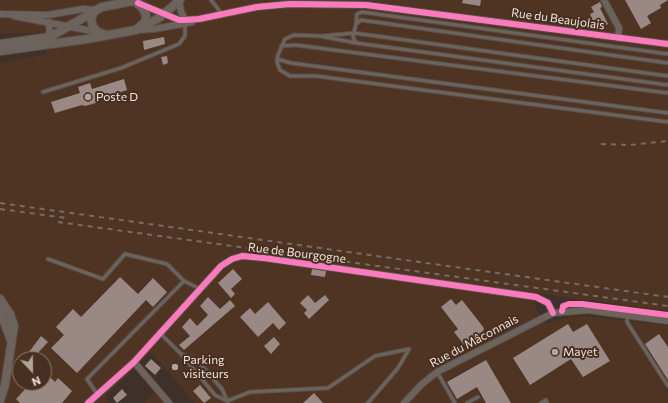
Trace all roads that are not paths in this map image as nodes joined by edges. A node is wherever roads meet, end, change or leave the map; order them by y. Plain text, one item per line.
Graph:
1 (211, 0) edge
2 (604, 0) edge
3 (137, 1) edge
4 (180, 1) edge
5 (95, 10) junction
6 (0, 14) edge
7 (166, 14) junction
8 (222, 14) junction
9 (12, 16) junction
10 (49, 22) junction
11 (185, 22) junction
12 (356, 24) junction
13 (70, 26) junction
14 (136, 30) junction
15 (98, 32) junction
16 (354, 33) junction
17 (106, 35) junction
18 (320, 36) junction
19 (50, 37) junction
20 (618, 38) junction
21 (356, 42) junction
22 (0, 44) edge
23 (668, 44) edge
24 (281, 46) junction
25 (0, 51) edge
26 (668, 54) edge
27 (277, 59) junction
28 (668, 63) edge
29 (668, 76) edge
30 (668, 85) edge
31 (43, 92) dead end
32 (668, 93) edge
33 (668, 113) edge
34 (668, 122) edge
35 (48, 259) dead end
36 (184, 281) junction
37 (200, 289) junction
38 (0, 299) edge
39 (0, 311) edge
40 (553, 313) junction
41 (628, 315) junction
42 (668, 321) edge
43 (160, 333) junction
44 (12, 344) junction
45 (181, 354) junction
46 (134, 362) junction
47 (437, 372) junction
48 (668, 386) edge
49 (97, 394) junction
50 (478, 397) dead end
51 (0, 400) edge
52 (228, 402) edge
53 (88, 403) edge
54 (169, 403) edge
55 (368, 403) edge
56 (404, 403) edge
57 (455, 403) edge
58 (468, 403) edge
59 (541, 403) edge
60 (547, 403) edge

1 - 8 lane
2 - 20 street
3 - 5 main road
3 - 7 street, Rue du Beaujolais
3 - 14 main road
4 - 7 main road
4 - 11 street
5 - 9 street
5 - 13 main road
5 - 15 main road
6 - 9 street
7 - 11 street, Rue du Beaujolais
7 - 14 main road
8 - 11 street, Rue du Beaujolais
8 - 20 street, Rue du Beaujolais
9 - 10 street
10 - 13 street
10 - 19 street
11 - 14 street, Rue du Beaujolais
11 - 31 lane
12 - 16 lane
12 - 26 lane
12 - 28 lane
13 - 15 street
13 - 19 main road
14 - 17 main road
15 - 17 main road
16 - 18 lane
16 - 21 lane
16 - 29 lane
17 - 25 main road
18 - 21 lane
18 - 24 lane
19 - 22 main road
20 - 23 street, Rue du Beaujolais
21 - 30 lane
24 - 27 lane
24 - 32 lane
27 - 33 lane
27 - 34 lane
35 - 36 lane
36 - 37 lane
36 - 49 lane
37 - 40 street, Rue de Bourgogne
37 - 43 street, Rue de Bourgogne
38 - 44 main road
39 - 44 main road
40 - 41 street, Rue du Mâconnais
40 - 47 street, Rue du Mâconnais
41 - 42 street
41 - 48 lane
43 - 45 lane
43 - 46 street, Rue de Bourgogne
44 - 51 main road
45 - 52 lane
45 - 52 lane
46 - 49 street, Rue de Bourgogne
46 - 54 street
47 - 56 street, Rue du Mâconnais
47 - 57 lane
49 - 53 street, Rue de Bourgogne
50 - 58 lane
52 - 55 lane
59 - 60 lane

